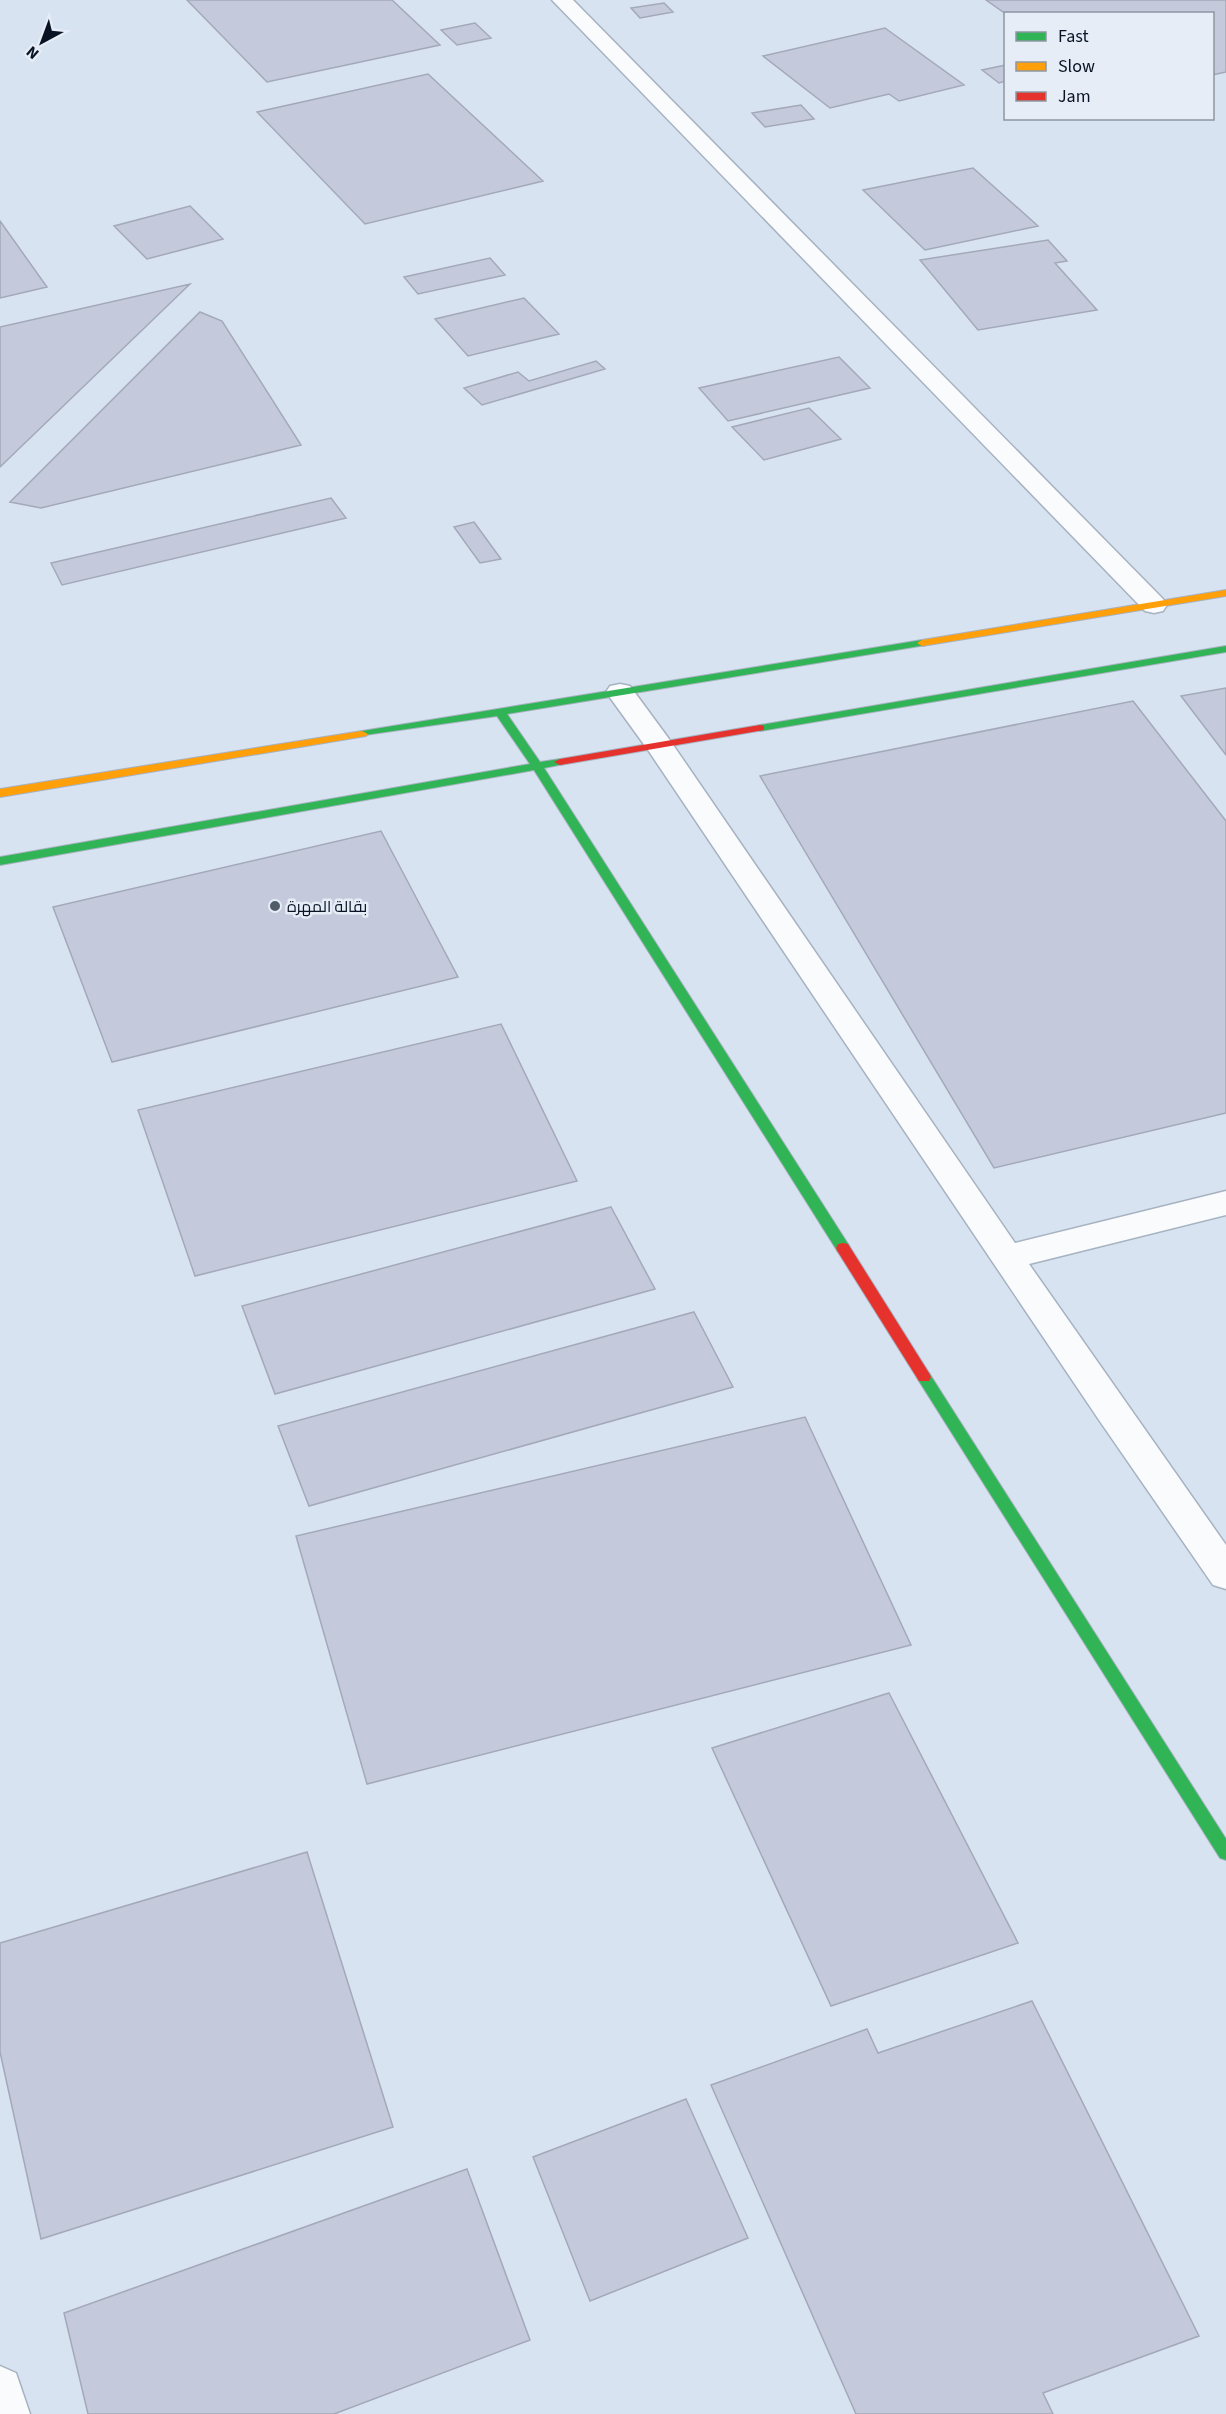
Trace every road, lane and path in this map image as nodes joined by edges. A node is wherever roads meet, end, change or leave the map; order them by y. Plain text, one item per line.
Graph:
1 (562, 0) edge
2 (1226, 593) edge
3 (1154, 605) junction
4 (1226, 649) edge
5 (620, 692) junction
6 (500, 711) junction
7 (659, 745) junction
8 (537, 766) junction
9 (0, 793) edge
10 (0, 861) edge
11 (1226, 1203) edge
12 (1007, 1257) junction
13 (1226, 1574) edge
14 (1226, 1853) edge
15 (0, 2389) edge
16 (7, 2414) edge

1 - 3 street
2 - 3 main road
3 - 5 main road
4 - 7 main road
5 - 6 main road
5 - 7 street
6 - 8 main road
6 - 9 main road
7 - 8 main road
7 - 12 street
8 - 10 main road
8 - 14 main road
11 - 12 street
12 - 13 street
15 - 16 street

